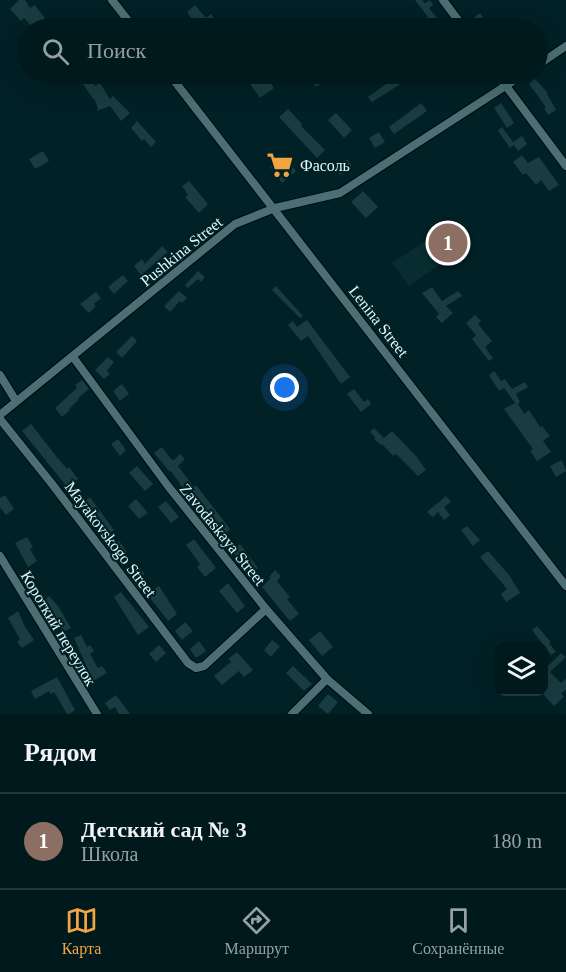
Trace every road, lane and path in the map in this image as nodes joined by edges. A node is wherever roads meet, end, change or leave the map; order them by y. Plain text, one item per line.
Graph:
1 (112, 0) edge
2 (443, 0) edge
3 (126, 18) edge
4 (456, 18) edge
5 (566, 46) edge
6 (548, 58) edge
7 (177, 84) edge
8 (508, 84) edge
9 (505, 86) junction
10 (566, 166) edge
11 (275, 208) junction
12 (73, 357) junction
13 (0, 375) edge
14 (16, 401) junction
15 (0, 417) edge
16 (0, 556) edge
17 (566, 586) edge
18 (266, 609) junction
19 (327, 679) junction
20 (97, 714) edge
21 (292, 714) edge
22 (368, 714) edge

1 - 3 street
2 - 4 street
5 - 6 street
7 - 11 street, Lenina Street
8 - 9 street, Pushkina Street
9 - 10 street
9 - 11 street, Pushkina Street
11 - 12 street, Pushkina Street
11 - 17 street, Lenina Street
12 - 14 street, Pushkina Street
12 - 18 street, Zavodaskaya Street
13 - 14 street
14 - 15 street, Pushkina Street
15 - 18 street, Mayakovskogo Street
16 - 20 street, Короткий переулок
18 - 19 street, Zavodaskaya Street
19 - 21 street
19 - 22 street, Zavodaskaya Street

